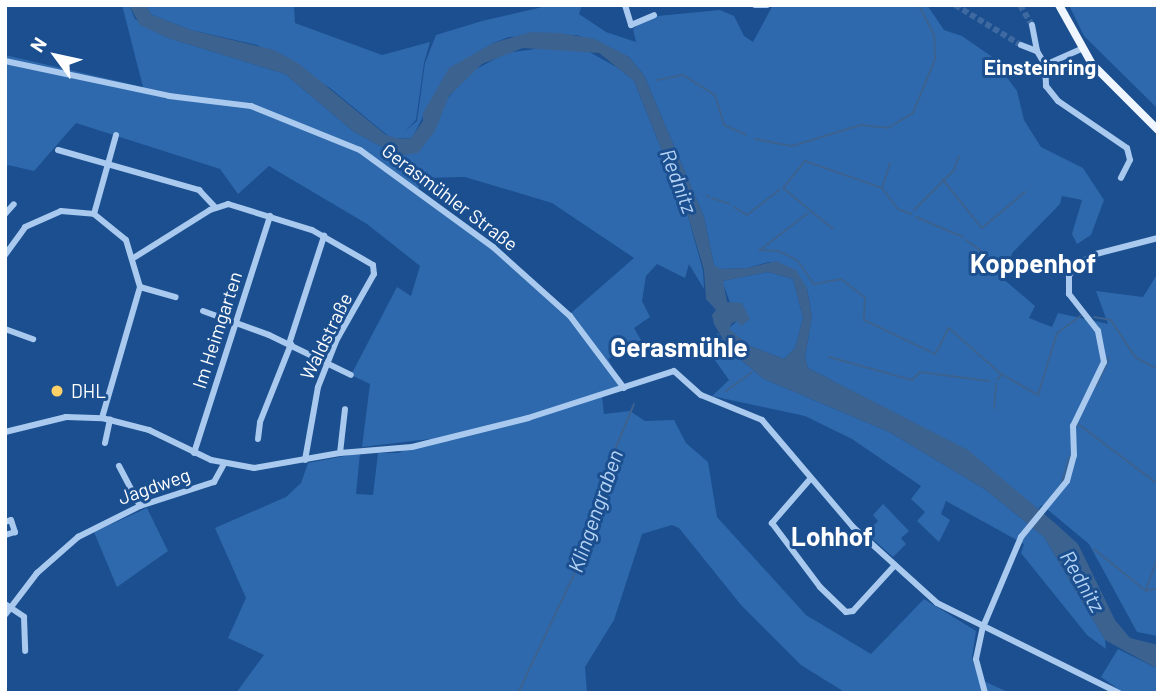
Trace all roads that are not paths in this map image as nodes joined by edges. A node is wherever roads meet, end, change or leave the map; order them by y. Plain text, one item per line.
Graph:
1 (625, 5) edge
2 (755, 5) edge
3 (767, 5) edge
4 (1059, 5) edge
5 (654, 15) dead end
6 (1032, 25) tunnel mouth
7 (1021, 45) tunnel mouth
8 (1082, 49) junction
9 (1037, 51) junction
10 (5, 61) edge
11 (1045, 65) junction
12 (1158, 130) edge
13 (116, 135) dead end
14 (58, 150) dead end
15 (108, 165) junction
16 (1121, 178) dead end
17 (14, 204) dead end
18 (215, 207) junction
19 (5, 214) edge
20 (94, 214) junction
21 (270, 216) junction
22 (324, 236) junction
23 (1158, 238) edge
24 (8, 239) edge
25 (5, 255) edge
26 (135, 257) junction
27 (141, 287) junction
28 (176, 297) dead end
29 (203, 311) dead end
30 (236, 325) junction
31 (5, 329) edge
32 (33, 339) dead end
33 (290, 344) junction
34 (326, 363) junction
35 (351, 375) dead end
36 (624, 388) junction
37 (345, 409) dead end
38 (106, 419) junction
39 (5, 432) edge
40 (258, 439) dead end
41 (105, 443) dead end
42 (194, 453) junction
43 (340, 453) junction
44 (305, 460) junction
45 (224, 464) junction
46 (119, 466) dead end
47 (811, 478) junction
48 (140, 506) junction
49 (5, 522) edge
50 (5, 536) edge
51 (895, 565) junction
52 (8, 605) edge
53 (5, 615) edge
54 (983, 627) junction
55 (25, 651) dead end
56 (985, 693) edge
57 (1119, 693) edge

1 - 5 street
2 - 3 street
4 - 8 main road
6 - 9 street
7 - 9 street
8 - 11 street
8 - 12 main road
9 - 11 street
10 - 36 street, Gerasmühler Straße
11 - 16 street
13 - 15 street
14 - 15 street
15 - 18 street
15 - 20 street
17 - 19 street
18 - 21 street
18 - 26 street
20 - 24 street
20 - 26 street
21 - 22 street
21 - 30 street, Im Heimgarten
22 - 33 street
22 - 34 street, Waldstraße
23 - 54 street
24 - 25 street
26 - 27 street
27 - 28 street
27 - 38 street
29 - 30 street
30 - 33 street
30 - 42 street, Im Heimgarten
31 - 32 street
33 - 34 street
33 - 40 street
34 - 35 street
34 - 44 street, Waldstraße
36 - 43 street
36 - 47 street
37 - 43 street
38 - 39 street
38 - 41 street
38 - 42 street
42 - 45 street
43 - 44 street
44 - 45 street
45 - 48 street, Jagdweg
46 - 48 street
47 - 51 street
47 - 51 street
48 - 52 street, Jagdweg
49 - 50 street
51 - 54 street
52 - 53 street, Jagdweg
52 - 55 street
54 - 56 street
54 - 57 street

